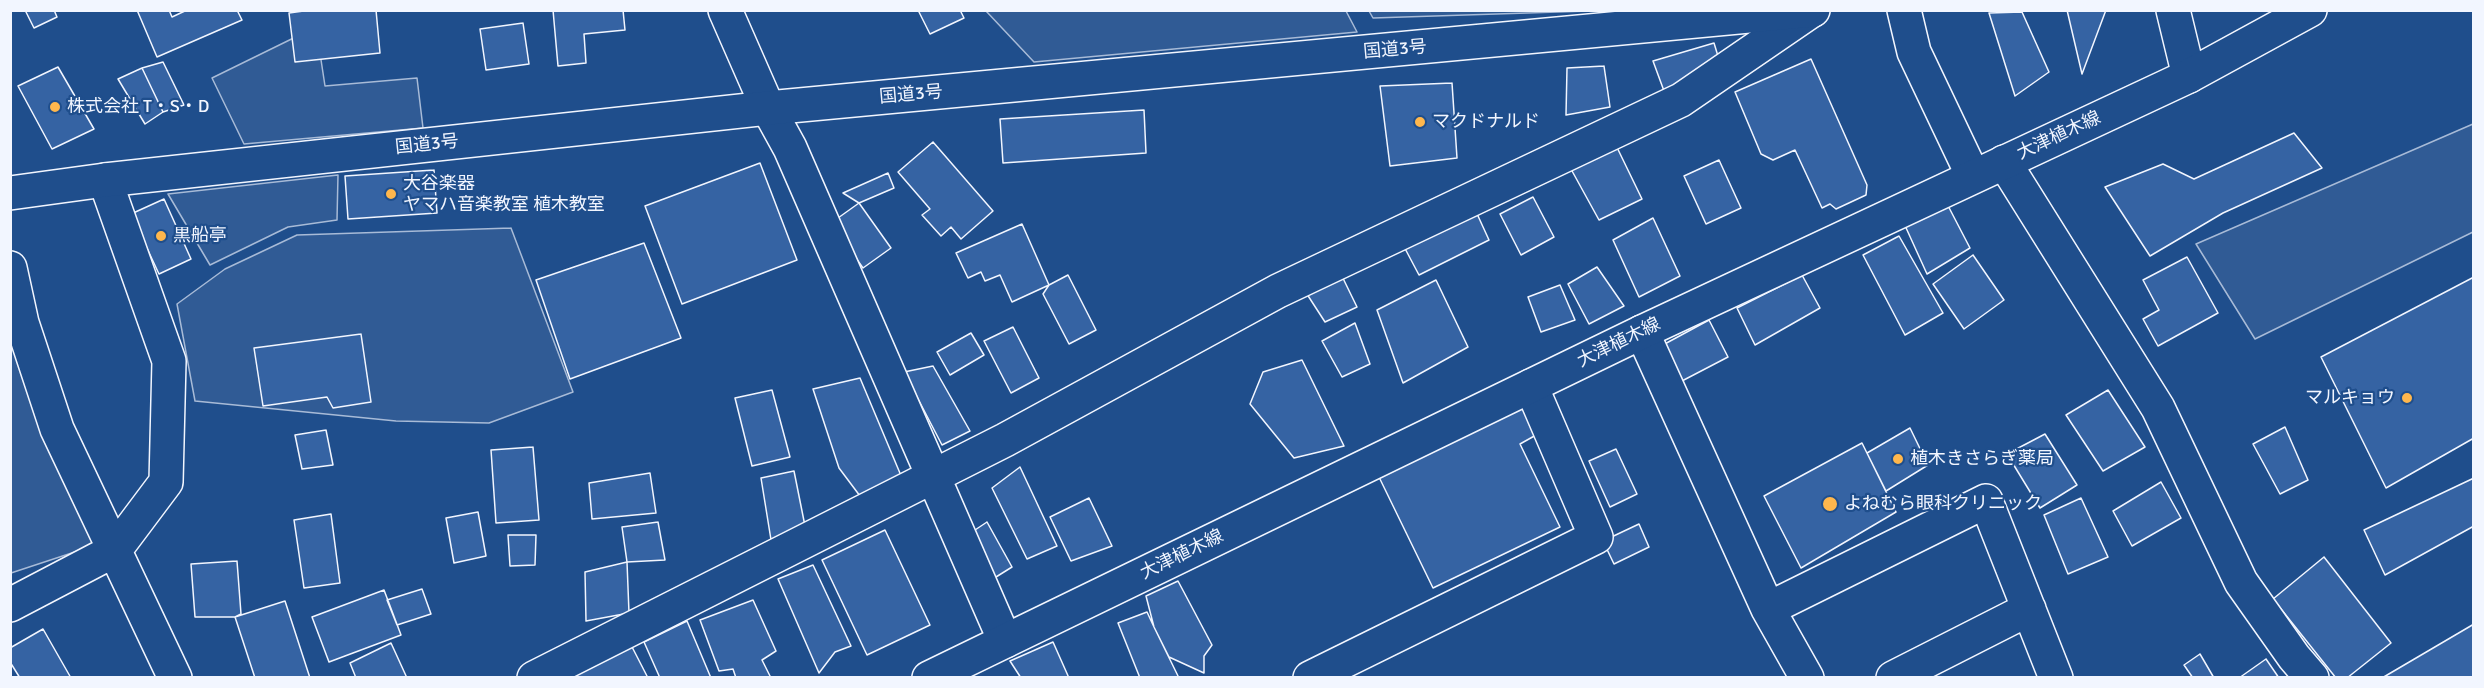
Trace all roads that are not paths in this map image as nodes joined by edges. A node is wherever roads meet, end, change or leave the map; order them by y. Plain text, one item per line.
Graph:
1 (724, 10) edge
2 (1904, 10) edge
3 (2173, 10) edge
4 (2310, 10) edge
5 (1812, 11) edge
6 (2189, 76) junction
7 (768, 108) junction
8 (2004, 162) junction
9 (1973, 176) junction
10 (105, 180) junction
11 (10, 193) edge
12 (10, 268) edge
13 (1642, 332) junction
14 (1531, 386) junction
15 (935, 476) junction
16 (115, 550) junction
17 (10, 605) edge
18 (1768, 609) junction
19 (2029, 609) junction
20 (1005, 641) junction
21 (176, 678) edge
22 (534, 678) edge
23 (929, 678) edge
24 (1310, 678) edge
25 (1808, 678) edge
26 (1893, 678) edge
27 (2056, 678) edge
28 (2312, 678) edge

1 - 7 main road
2 - 9 main road
3 - 6 main road
4 - 6 main road, 大津植木線
5 - 7 main road, 国道3号
5 - 15 main road
6 - 8 main road, 大津植木線
7 - 10 main road, 国道3号
7 - 15 main road
8 - 9 main road, 大津植木線
8 - 28 main road
9 - 13 main road, 大津植木線
10 - 11 main road, 国道3号
10 - 16 main road
12 - 16 main road
13 - 14 main road, 大津植木線
13 - 18 main road
14 - 20 main road, 大津植木線
14 - 24 main road
15 - 20 main road
15 - 22 main road
16 - 17 main road
16 - 21 main road
18 - 19 main road
18 - 25 main road
19 - 26 main road
19 - 27 main road
20 - 23 main road, 大津植木線

